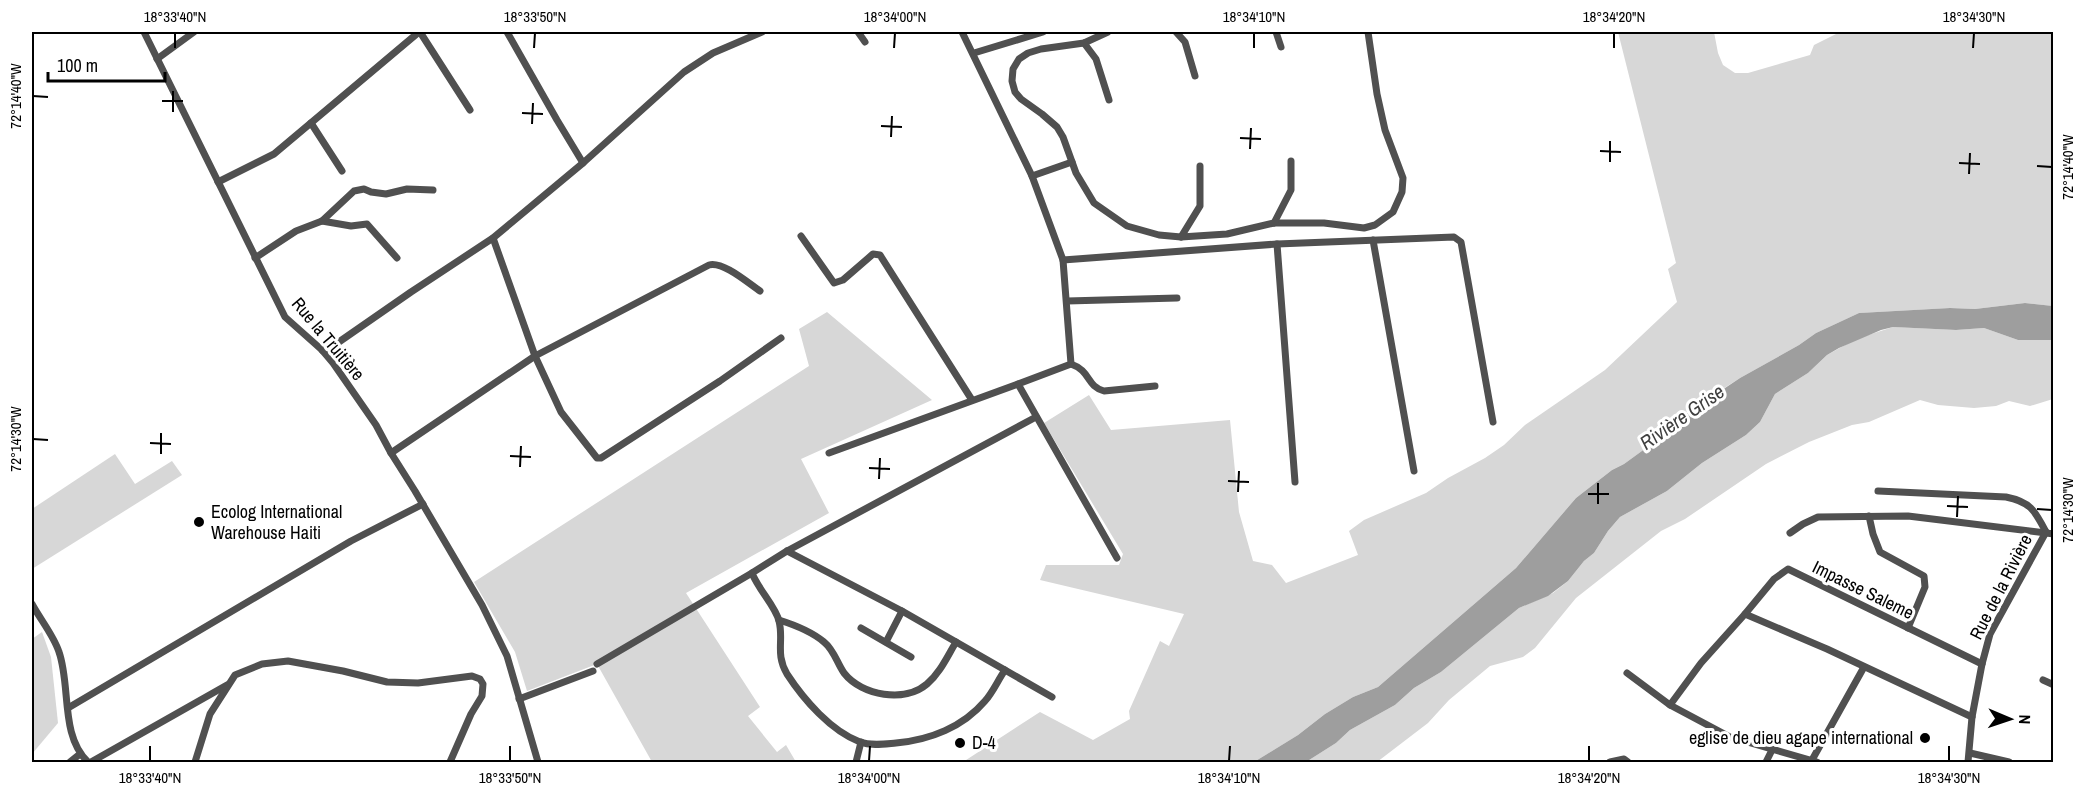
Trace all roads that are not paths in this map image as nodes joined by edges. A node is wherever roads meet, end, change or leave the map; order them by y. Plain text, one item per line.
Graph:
1 (144, 32) edge
2 (194, 32) edge
3 (419, 32) edge
4 (507, 32) edge
5 (762, 32) edge
6 (858, 32) edge
7 (962, 32) edge
8 (1043, 32) edge
9 (1108, 32) edge
10 (1176, 32) edge
11 (1276, 32) edge
12 (1368, 32) edge
13 (865, 42) dead end
14 (1084, 43) junction
15 (1281, 47) dead end
16 (974, 53) junction
17 (157, 60) junction
18 (1196, 76) dead end
19 (1109, 100) dead end
20 (470, 110) dead end
21 (311, 123) junction
22 (1291, 161) dead end
23 (1072, 162) junction
24 (583, 163) junction
25 (1200, 166) dead end
26 (342, 171) dead end
27 (1032, 177) junction
28 (218, 182) junction
29 (433, 190) dead end
30 (322, 221) junction
31 (1274, 223) junction
32 (801, 236) dead end
33 (1181, 237) junction
34 (493, 238) junction
35 (1372, 240) junction
36 (1277, 244) junction
37 (255, 258) junction
38 (397, 258) dead end
39 (1063, 260) junction
40 (760, 291) dead end
41 (1177, 298) dead end
42 (1067, 301) junction
43 (781, 338) dead end
44 (322, 350) junction
45 (535, 356) junction
46 (1071, 364) junction
47 (1018, 384) junction
48 (1155, 386) dead end
49 (972, 400) junction
50 (1036, 417) junction
51 (1494, 422) dead end
52 (391, 453) junction
53 (829, 453) dead end
54 (1414, 471) dead end
55 (1295, 482) dead end
56 (1878, 491) dead end
57 (423, 504) junction
58 (1869, 516) junction
59 (1790, 533) dead end
60 (2050, 533) edge
61 (788, 551) junction
62 (1117, 558) dead end
63 (752, 573) junction
64 (32, 604) edge
65 (902, 611) junction
66 (1745, 614) junction
67 (779, 620) junction
68 (861, 628) dead end
69 (1908, 628) junction
70 (886, 642) junction
71 (956, 642) junction
72 (911, 657) dead end
73 (1982, 664) junction
74 (1864, 667) junction
75 (1005, 670) junction
76 (1627, 673) dead end
77 (2043, 680) dead end
78 (230, 683) junction
79 (2054, 685) edge
80 (1052, 697) dead end
81 (519, 699) junction
82 (1670, 705) junction
83 (68, 708) junction
84 (1972, 717) junction
85 (861, 742) junction
86 (1772, 750) junction
87 (1970, 753) junction
88 (80, 754) junction
89 (1815, 761) edge
90 (70, 762) edge
91 (89, 762) edge
92 (195, 762) edge
93 (450, 762) edge
94 (538, 762) edge
95 (856, 762) edge
96 (1611, 762) edge
97 (1628, 762) edge
98 (1766, 762) edge
99 (1968, 762) edge
100 (2009, 762) edge

1 - 17 street, Rue la Truitière
2 - 17 street
3 - 20 street
3 - 21 street
4 - 24 street
5 - 24 street
6 - 13 street
7 - 16 street
8 - 16 street
9 - 14 street
10 - 18 street
11 - 15 street
12 - 31 street
14 - 19 street
14 - 23 street
16 - 27 street
17 - 28 street, Rue la Truitière
21 - 26 street
21 - 28 street
22 - 31 street
23 - 27 street
23 - 33 street
24 - 34 street
25 - 33 street
27 - 39 street
28 - 37 street, Rue la Truitière
29 - 30 street
30 - 37 street
30 - 38 street
31 - 33 street
32 - 49 street
34 - 44 street
34 - 45 street
35 - 36 street
35 - 51 street
35 - 54 street
36 - 39 street
36 - 55 street
37 - 44 street, Rue la Truitière
39 - 42 street
40 - 45 street
41 - 42 street
42 - 46 street
43 - 45 street
44 - 52 street, Rue la Truitière
45 - 52 street
46 - 47 street
46 - 48 street
47 - 49 street
47 - 50 street
49 - 53 street
50 - 61 street
50 - 62 street
52 - 57 street, Rue la Truitière
56 - 60 street
57 - 81 street, Rue la Truitière
57 - 83 street
58 - 59 street
58 - 60 street
58 - 69 street
60 - 73 street, Rue de la Rivière
61 - 63 street
61 - 65 street
63 - 67 street
63 - 81 street
64 - 83 street
65 - 70 street
65 - 71 street
66 - 69 street, Impasse Saleme
66 - 74 street
66 - 82 street
67 - 71 street
67 - 85 street
68 - 70 street
69 - 73 street, Impasse Saleme
70 - 72 street
71 - 75 street
73 - 84 street, Rue de la Rivière
74 - 84 street
74 - 89 street
75 - 80 street
75 - 85 street
76 - 82 street
77 - 79 street
78 - 91 street
78 - 92 street
78 - 93 street
81 - 94 street, Rue la Truitière
82 - 86 street
83 - 88 street
84 - 87 street, Rue de la Rivière
85 - 95 street
86 - 89 street
86 - 98 street
87 - 99 street, Rue de la Rivière
87 - 100 street
88 - 90 street
88 - 91 street
96 - 97 street

